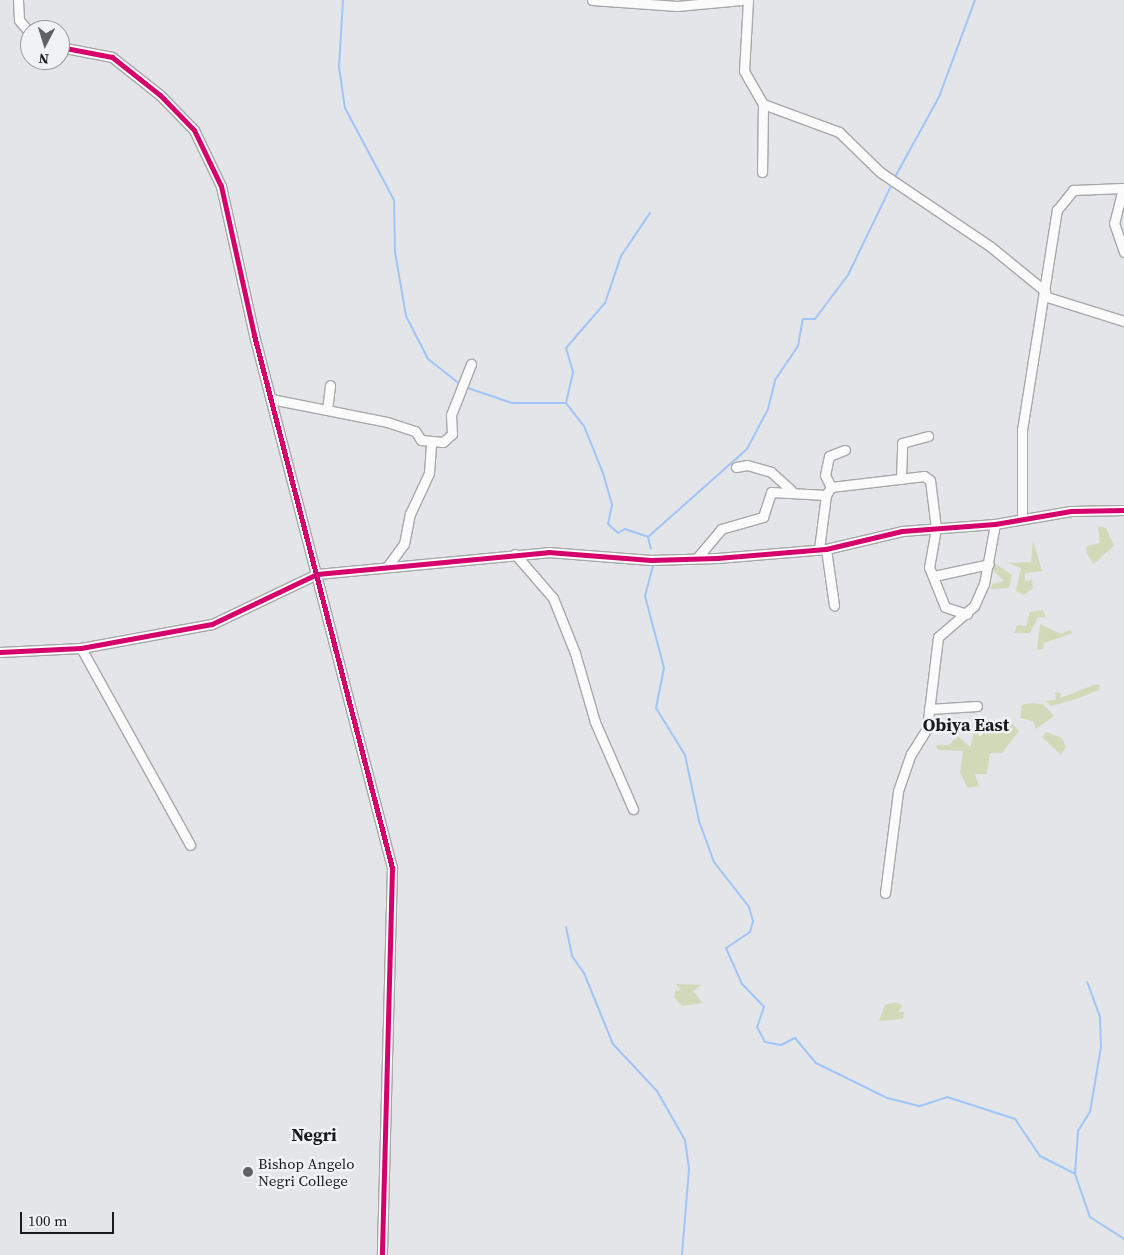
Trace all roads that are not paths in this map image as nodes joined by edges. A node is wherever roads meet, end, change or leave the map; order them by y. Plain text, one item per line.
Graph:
1 (18, 0) edge
2 (592, 0) edge
3 (742, 0) edge
4 (748, 0) edge
5 (637, 2) edge
6 (20, 21) edge
7 (70, 49) edge
8 (763, 104) junction
9 (762, 172) dead end
10 (1124, 188) edge
11 (1124, 252) edge
12 (1044, 294) junction
13 (1124, 320) edge
14 (470, 364) dead end
15 (330, 385) dead end
16 (271, 399) junction
17 (327, 410) junction
18 (928, 436) dead end
19 (432, 446) junction
20 (845, 450) dead end
21 (736, 467) dead end
22 (901, 478) junction
23 (831, 487) junction
24 (791, 490) junction
25 (826, 495) junction
26 (1124, 510) edge
27 (1022, 518) junction
28 (995, 524) junction
29 (936, 528) junction
30 (822, 549) junction
31 (515, 554) junction
32 (697, 558) junction
33 (989, 564) junction
34 (387, 567) junction
35 (317, 574) junction
36 (934, 576) junction
37 (834, 605) dead end
38 (968, 614) junction
39 (81, 648) junction
40 (0, 652) edge
41 (978, 706) dead end
42 (929, 709) junction
43 (633, 809) dead end
44 (190, 845) dead end
45 (885, 893) dead end
46 (382, 1255) edge

1 - 6 street
2 - 5 street
3 - 5 street
4 - 8 street
7 - 16 street
8 - 9 street
8 - 12 street
10 - 11 street
10 - 12 street
12 - 13 street
12 - 27 street
14 - 19 street
15 - 17 street
16 - 17 street
16 - 35 street
17 - 19 street
18 - 22 street
19 - 34 street
20 - 23 street
21 - 24 street
22 - 23 street
22 - 29 street
23 - 25 street
24 - 25 street
24 - 32 street
25 - 30 street
26 - 27 street
27 - 28 street
28 - 29 street
28 - 33 street
29 - 30 street
29 - 36 street
30 - 32 street
30 - 37 street
31 - 32 street
31 - 34 street
31 - 43 street
33 - 36 street
33 - 38 street
34 - 35 street
35 - 39 street
35 - 46 street
36 - 38 street
38 - 42 street
39 - 40 street
39 - 44 street
41 - 42 street
42 - 45 street

